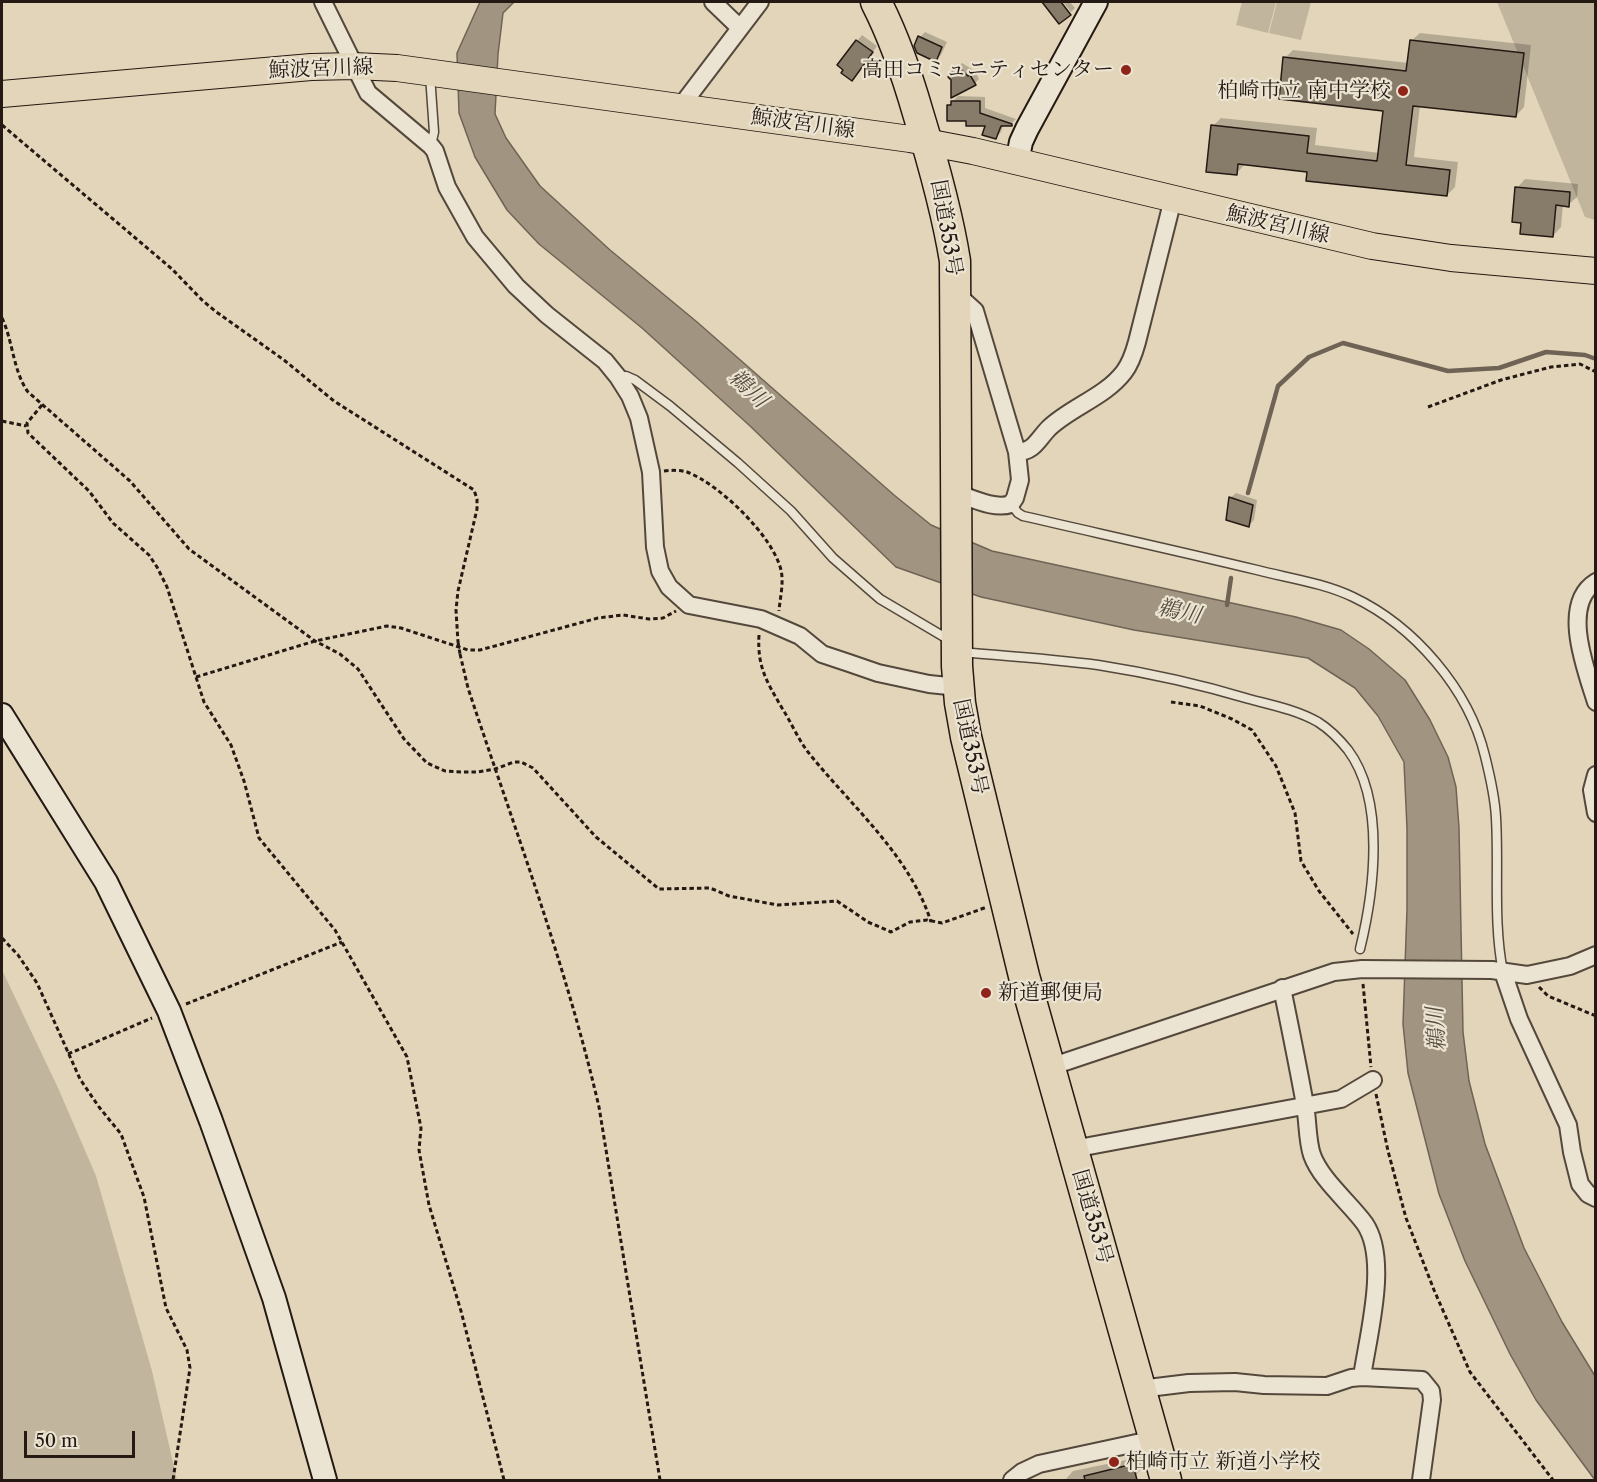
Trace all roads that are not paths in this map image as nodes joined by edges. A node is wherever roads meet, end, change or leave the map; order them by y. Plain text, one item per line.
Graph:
1 (323, 2) edge
2 (713, 2) edge
3 (760, 2) edge
4 (876, 2) edge
5 (1096, 2) edge
6 (740, 28) junction
7 (354, 66) junction
8 (435, 72) junction
9 (2, 94) edge
10 (681, 106) junction
11 (927, 142) junction
12 (431, 146) junction
13 (1017, 162) junction
14 (1173, 200) junction
15 (1596, 271) edge
16 (956, 300) junction
17 (618, 377) junction
18 (1017, 452) junction
19 (956, 498) junction
20 (1011, 504) junction
21 (1596, 582) edge
22 (957, 645) junction
23 (958, 687) junction
24 (1596, 702) edge
25 (2, 715) edge
26 (1596, 775) edge
27 (1596, 813) edge
28 (1360, 950) dead end
29 (1596, 956) edge
30 (1498, 971) junction
31 (1282, 988) junction
32 (1050, 1067) junction
33 (1373, 1080) dead end
34 (1305, 1107) junction
35 (1073, 1149) junction
36 (1596, 1198) edge
37 (1362, 1377) junction
38 (1140, 1389) junction
39 (1155, 1439) junction
40 (326, 1480) edge
41 (1012, 1480) edge
42 (1166, 1480) edge
43 (1421, 1480) edge

1 - 7 street
2 - 6 street
3 - 6 street
4 - 11 highway, 国道353号
5 - 13 street
6 - 10 street
7 - 8 main road, 鯨波宮川線
7 - 9 main road, 鯨波宮川線
7 - 12 street
8 - 10 main road, 鯨波宮川線
8 - 12 lane
10 - 11 main road, 鯨波宮川線
11 - 13 main road, 鯨波宮川線
11 - 16 highway, 国道353号
12 - 17 street
13 - 14 main road, 鯨波宮川線
14 - 15 main road, 鯨波宮川線
14 - 18 street
16 - 18 street
16 - 19 highway, 国道353号
17 - 22 lane
17 - 23 street
18 - 20 street
19 - 20 street
19 - 22 highway, 国道353号
20 - 30 lane
21 - 24 street
22 - 23 highway, 国道353号
22 - 28 lane
23 - 32 highway, 国道353号
25 - 40 street
26 - 27 street
29 - 30 street
30 - 31 street
30 - 36 street
31 - 32 street
31 - 34 street
32 - 35 highway, 国道353号
33 - 34 street
34 - 35 street
34 - 37 street
35 - 38 highway, 国道353号
37 - 38 street
37 - 43 street
38 - 39 highway, 国道353号
39 - 41 street
39 - 42 highway, 国道353号

